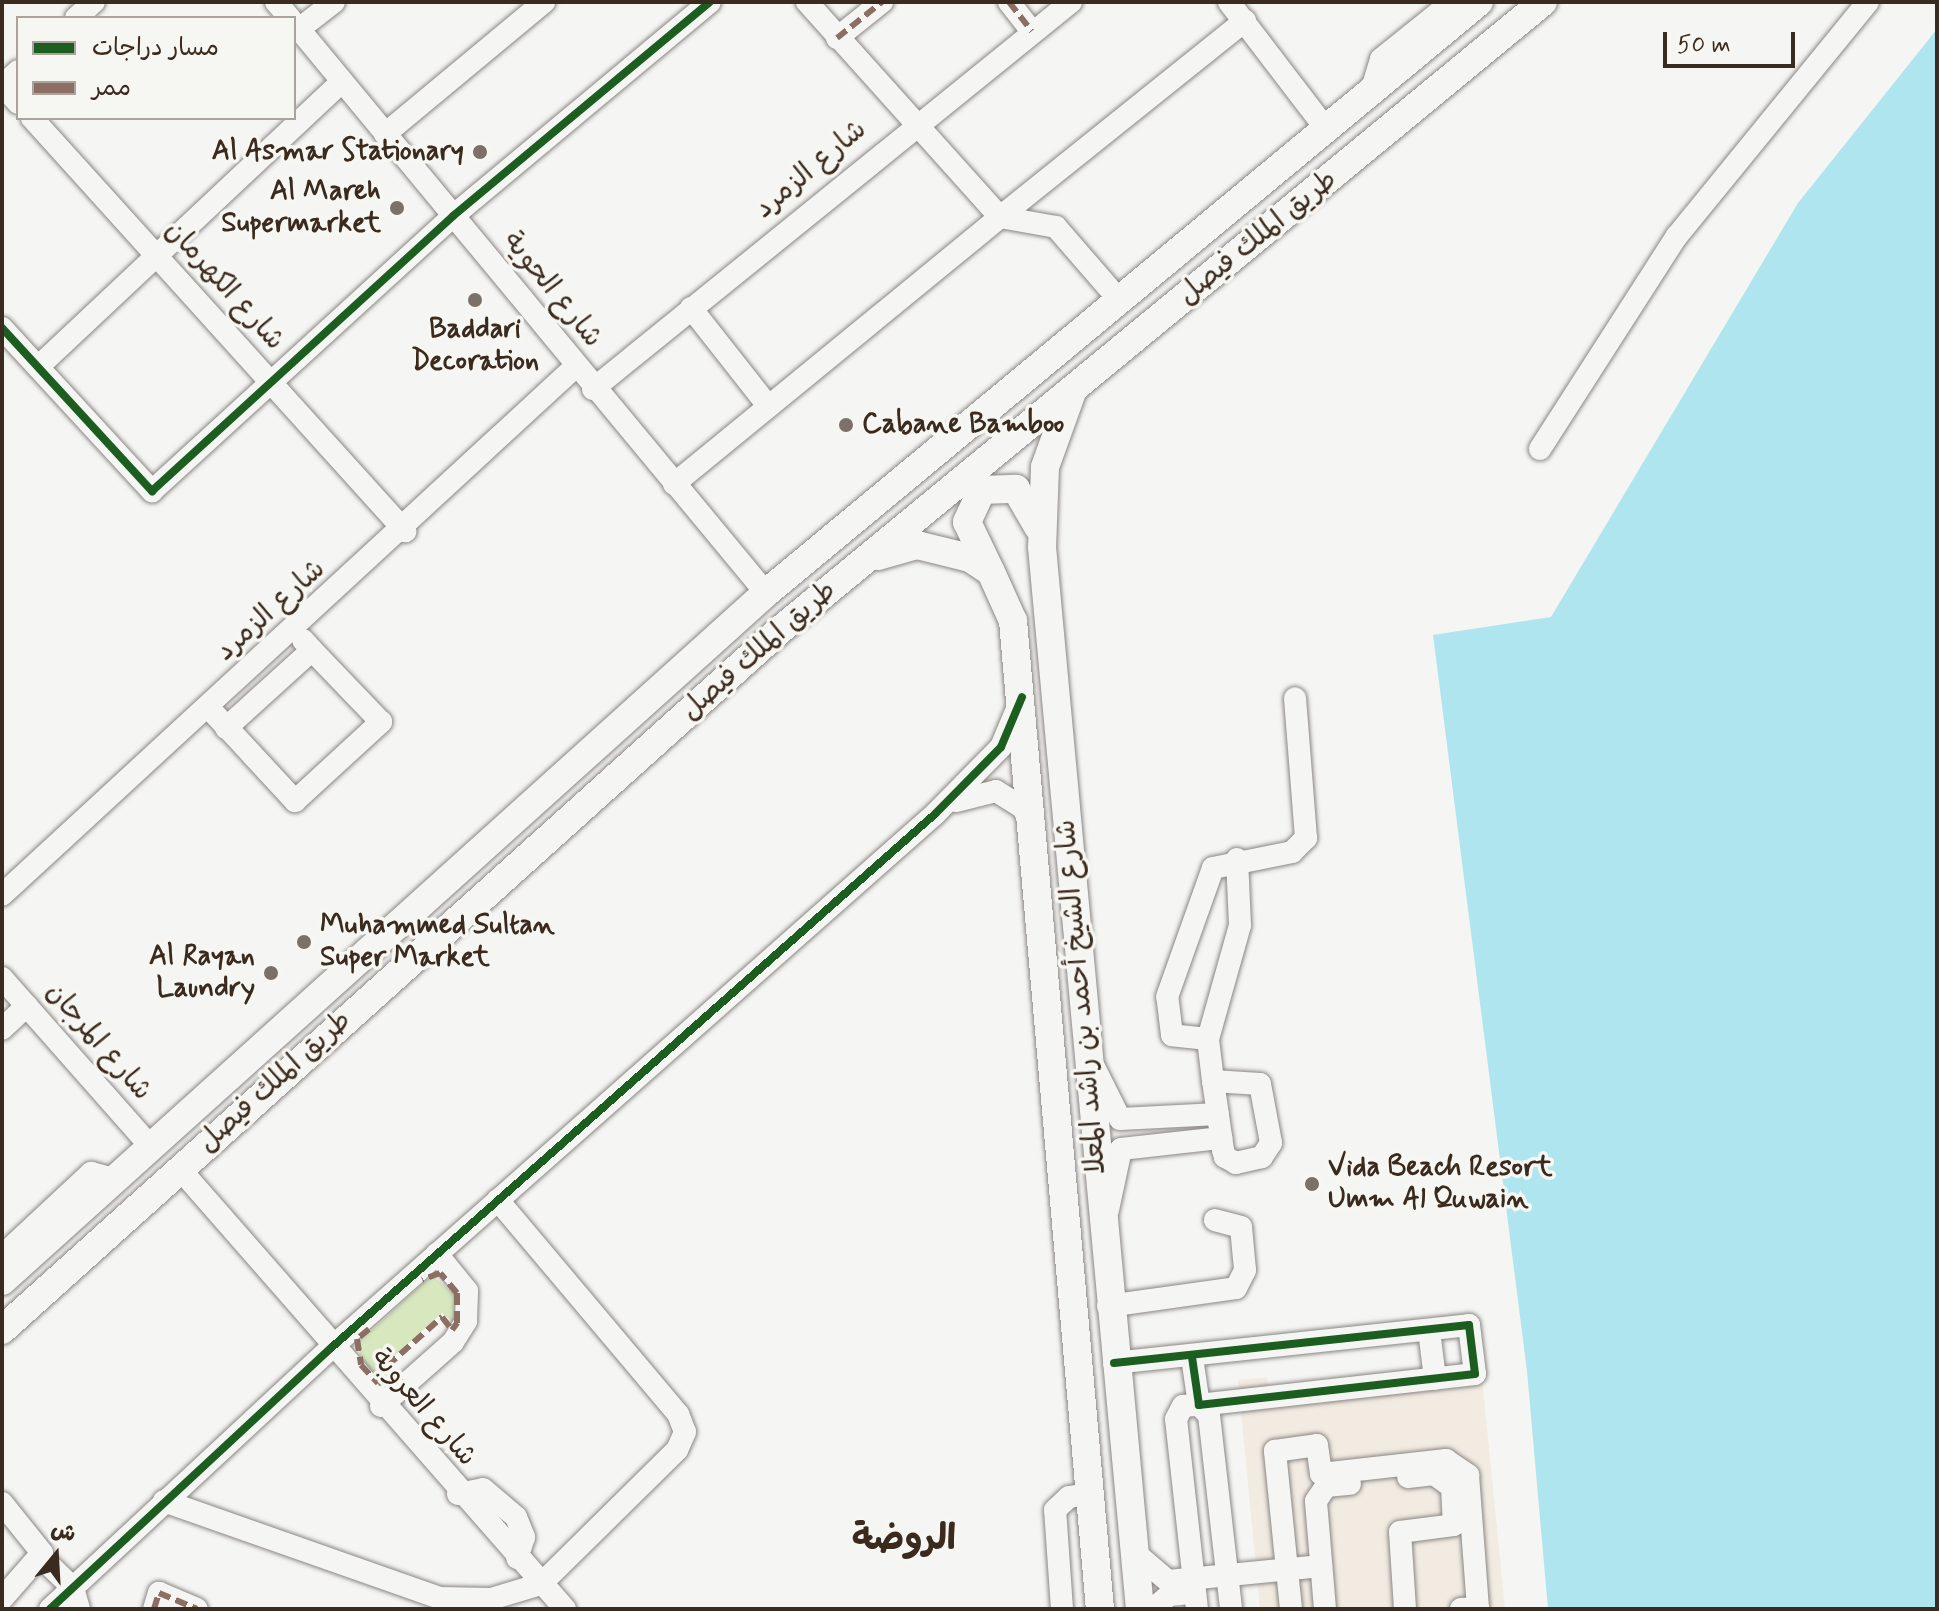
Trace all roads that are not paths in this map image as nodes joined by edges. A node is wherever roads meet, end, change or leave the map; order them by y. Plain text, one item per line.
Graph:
1 (94, 2) edge
2 (334, 2) edge
3 (544, 2) edge
4 (710, 2) edge
5 (807, 2) edge
6 (882, 2) edge
7 (1009, 2) edge
8 (1071, 2) edge
9 (1229, 2) edge
10 (1452, 2) edge
11 (1479, 2) edge
12 (1543, 2) edge
13 (1868, 2) edge
14 (78, 16) edge
15 (1245, 21) junction
16 (296, 23) edge
17 (296, 26) edge
18 (1032, 31) junction
19 (837, 38) junction
20 (342, 82) junction
21 (2, 86) edge
22 (1371, 92) junction
23 (16, 101) edge
24 (34, 120) edge
25 (914, 124) junction
26 (1327, 130) junction
27 (385, 134) junction
28 (453, 216) junction
29 (1000, 217) junction
30 (156, 255) junction
31 (1120, 301) junction
32 (691, 308) junction
33 (2, 328) edge
34 (38, 367) junction
35 (575, 367) junction
36 (270, 382) junction
37 (1074, 388) junction
38 (593, 389) junction
39 (768, 406) junction
40 (1540, 449) dead end
41 (674, 484) junction
42 (405, 531) junction
43 (1042, 547) junction
44 (862, 562) junction
45 (991, 572) junction
46 (766, 593) junction
47 (294, 631) junction
48 (312, 650) junction
49 (1022, 697) junction
50 (1295, 698) dead end
51 (209, 708) junction
52 (226, 728) junction
53 (935, 814) junction
54 (1033, 826) junction
55 (1237, 859) junction
56 (2, 895) edge
57 (2, 978) edge
58 (27, 1006) junction
59 (2, 1029) edge
60 (1208, 1039) junction
61 (1089, 1057) junction
62 (1213, 1081) junction
63 (1218, 1114) junction
64 (1221, 1138) junction
65 (149, 1145) junction
66 (179, 1168) junction
67 (113, 1179) junction
68 (498, 1200) junction
69 (1215, 1220) dead end
70 (1101, 1221) junction
71 (437, 1254) junction
72 (2, 1256) edge
73 (2, 1281) edge
74 (1108, 1306) junction
75 (2, 1330) edge
76 (1429, 1330) junction
77 (331, 1348) junction
78 (1192, 1357) junction
79 (1114, 1363) junction
80 (1435, 1379) junction
81 (1199, 1405) junction
82 (381, 1406) junction
83 (1089, 1494) junction
84 (164, 1501) junction
85 (2, 1503) edge
86 (1135, 1553) junction
87 (42, 1558) junction
88 (1322, 1575) junction
89 (541, 1584) junction
90 (1282, 1587) edge
91 (1229, 1593) edge
92 (1195, 1594) edge
93 (2, 1599) edge
94 (76, 1599) edge
95 (50, 1609) edge
96 (154, 1609) edge
97 (197, 1609) edge
98 (565, 1609) edge
99 (1062, 1609) edge
100 (1100, 1609) edge
101 (1140, 1609) edge
102 (1153, 1609) edge
103 (1325, 1609) edge
104 (1405, 1609) edge
105 (1461, 1609) edge

1 - 14 street
2 - 16 street
3 - 27 street
4 - 28 street
5 - 19 street
6 - 19 street
7 - 18 street
8 - 18 street, شارع الزمرد
9 - 15 street
10 - 22 street
11 - 22 main road, طريق الملك فيصل
12 - 37 main road, طريق الملك فيصل
13 - 40 street
15 - 26 street
15 - 29 street
17 - 20 street, شارع الحوية
18 - 25 street, شارع الزمرد
19 - 25 street
20 - 27 street, شارع الحوية
20 - 30 street
21 - 23 street
22 - 26 main road, طريق الملك فيصل
24 - 30 street, شارع الكهرمان
25 - 29 street
25 - 32 street, شارع الزمرد
26 - 31 main road, طريق الملك فيصل
27 - 28 street, شارع الحوية
28 - 35 street, شارع الحوية
28 - 36 street
29 - 31 street
29 - 39 street
30 - 34 street
30 - 36 street, شارع الكهرمان
31 - 46 main road, طريق الملك فيصل
32 - 38 street, شارع الزمرد
32 - 39 street
33 - 34 street
34 - 36 street
35 - 38 street, شارع الحوية
35 - 42 street, شارع الزمرد
36 - 42 street, شارع الكهرمان
37 - 43 main road, شارع الشيخ أحمد بن راشد المعلا
37 - 44 main road, طريق الملك فيصل
38 - 41 street, شارع الحوية
39 - 41 street
41 - 46 street, شارع الحوية
42 - 47 street, شارع الزمرد
43 - 45 main road, شارع الشيخ أحمد بن راشد المعلا
43 - 61 main road, شارع الشيخ أحمد بن راشد المعلا
44 - 45 main road
44 - 66 main road, طريق الملك فيصل
45 - 49 main road, شارع الشيخ أحمد بن راشد المعلا
46 - 65 main road, طريق الملك فيصل
47 - 48 street
47 - 51 street, شارع الزمرد
48 - 52 street
48 - 52 street
49 - 53 street
49 - 54 main road, شارع الشيخ أحمد بن راشد المعلا
50 - 55 street
51 - 52 street
51 - 56 street, شارع الزمرد
53 - 54 street
53 - 68 street
54 - 83 main road, شارع الشيخ أحمد بن راشد المعلا
55 - 60 street
55 - 60 street
57 - 58 street, شارع المرجان
58 - 59 street
58 - 65 street, شارع المرجان
60 - 62 street
61 - 63 street
61 - 70 main road, شارع الشيخ أحمد بن راشد المعلا
62 - 63 street
62 - 64 street
63 - 64 street
64 - 70 street
65 - 67 main road, طريق الملك فيصل
66 - 75 main road, طريق الملك فيصل
66 - 77 street, شارع العروبة
67 - 72 street
67 - 73 main road, طريق الملك فيصل
68 - 71 street
68 - 89 street
69 - 74 street
70 - 74 main road, شارع الشيخ أحمد بن راشد المعلا
71 - 77 street
71 - 82 street
74 - 79 main road, شارع الشيخ أحمد بن راشد المعلا
76 - 78 street
76 - 80 street
76 - 80 street
77 - 82 street, شارع العروبة
77 - 84 street
78 - 79 street
78 - 81 street
79 - 86 main road, شارع الشيخ أحمد بن راشد المعلا
80 - 81 street
81 - 91 street
81 - 92 street
82 - 89 street, شارع العروبة
83 - 99 street
83 - 100 main road, شارع الشيخ أحمد بن راشد المعلا
84 - 89 street
84 - 94 street
85 - 87 street
86 - 92 street
86 - 101 main road, شارع الشيخ أحمد بن راشد المعلا
87 - 93 street
87 - 94 street
88 - 90 street
88 - 103 street
88 - 104 street
89 - 98 street, شارع العروبة
90 - 91 street
90 - 105 street
91 - 92 street
92 - 102 street
94 - 95 street
96 - 97 street

